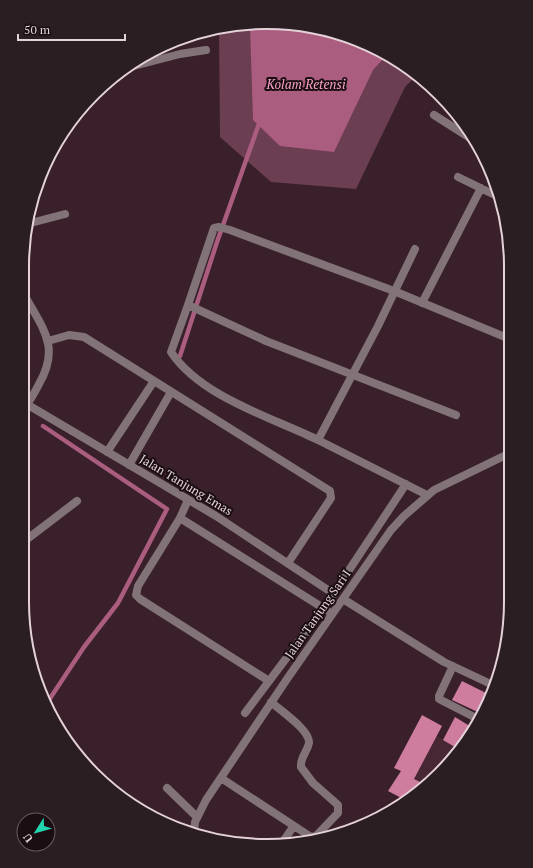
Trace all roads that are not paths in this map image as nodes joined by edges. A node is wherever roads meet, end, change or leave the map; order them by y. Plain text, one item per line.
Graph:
1 (206, 50) dead end
2 (144, 63) edge
3 (434, 115) dead end
4 (463, 133) edge
5 (458, 177) dead end
6 (481, 188) junction
7 (492, 194) edge
8 (65, 214) dead end
9 (34, 222) edge
10 (415, 249) dead end
11 (394, 292) junction
12 (422, 303) junction
13 (29, 304) edge
14 (190, 306) junction
15 (504, 336) edge
16 (48, 341) junction
17 (352, 375) junction
18 (155, 382) junction
19 (168, 390) junction
20 (29, 397) edge
21 (29, 408) edge
22 (456, 415) dead end
23 (318, 440) junction
24 (110, 453) junction
25 (504, 456) edge
26 (127, 463) junction
27 (406, 484) junction
28 (427, 495) junction
29 (77, 500) dead end
30 (188, 500) junction
31 (180, 518) junction
32 (29, 538) edge
33 (288, 563) junction
34 (334, 594) junction
35 (343, 599) junction
36 (324, 608) junction
37 (333, 614) junction
38 (453, 666) junction
39 (269, 681) junction
40 (489, 683) edge
41 (271, 702) junction
42 (245, 713) dead end
43 (474, 717) edge
44 (221, 778) junction
45 (166, 788) dead end
46 (197, 817) junction
47 (294, 826) junction
48 (194, 827) edge
49 (319, 833) edge
50 (308, 835) edge
51 (286, 838) edge

1 - 2 street
3 - 4 street
5 - 6 street
6 - 7 street
6 - 12 street
8 - 9 street
10 - 11 street
11 - 12 street
11 - 14 street
11 - 17 street
12 - 15 street
13 - 16 street
14 - 17 street
14 - 23 street
16 - 18 street
16 - 20 street
17 - 22 street
17 - 23 street
18 - 19 street
18 - 24 street
19 - 26 street
19 - 33 street
21 - 24 street, Jalan Tanjung Emas
23 - 27 street
24 - 26 street, Jalan Tanjung Emas
25 - 28 street, Jalan Tanjung Sari I
26 - 30 street, Jalan Tanjung Emas
27 - 28 street
27 - 34 street
28 - 35 street, Jalan Tanjung Sari I
29 - 32 street
30 - 31 street
30 - 33 street, Jalan Tanjung Emas
31 - 36 street
31 - 39 street
33 - 34 street, Jalan Tanjung Emas
34 - 36 street
35 - 37 street, Jalan Tanjung Sari I
35 - 38 street
36 - 37 street
36 - 39 street
37 - 41 street, Jalan Tanjung Sari I
38 - 40 street
38 - 43 street
39 - 42 street
41 - 44 street, Jalan Tanjung Sari I
41 - 49 street
44 - 46 street, Jalan Tanjung Sari I
44 - 47 street
45 - 46 street
46 - 48 street, Jalan Tanjung Sari I
47 - 50 street
47 - 51 street

